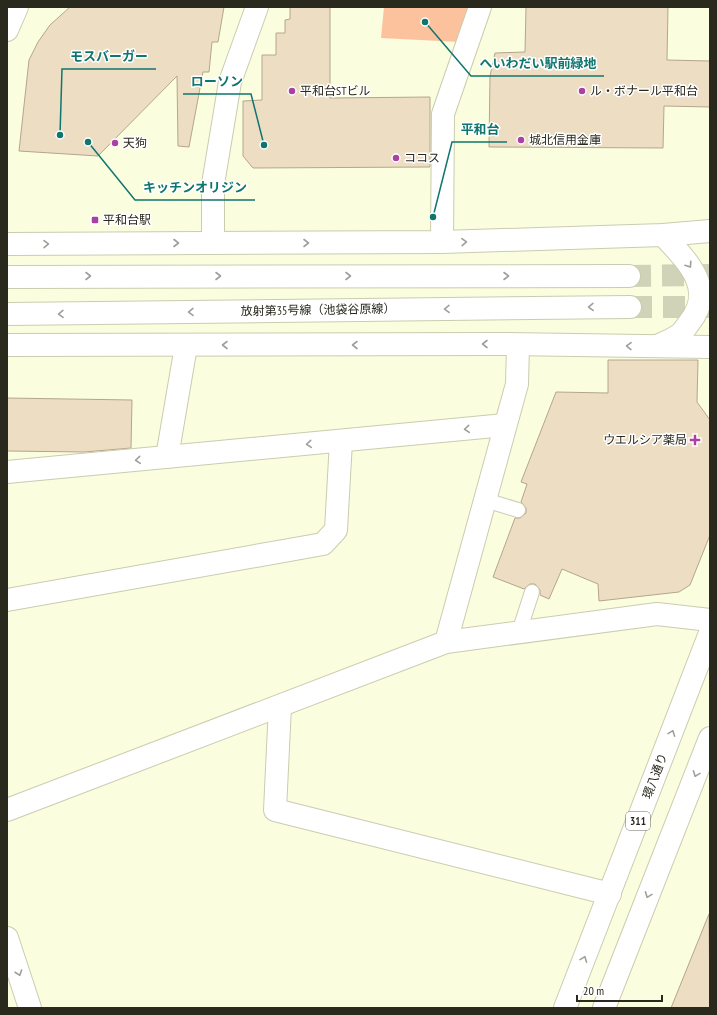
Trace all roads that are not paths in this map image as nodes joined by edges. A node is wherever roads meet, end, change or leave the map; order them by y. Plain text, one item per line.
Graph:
1 (257, 7) edge
2 (480, 7) edge
3 (710, 230) edge
4 (663, 235) junction
5 (442, 242) junction
6 (213, 243) junction
7 (7, 244) edge
8 (629, 276) tunnel mouth
9 (7, 277) edge
10 (630, 307) tunnel mouth
11 (7, 314) edge
12 (7, 345) edge
13 (518, 345) junction
14 (186, 346) junction
15 (656, 346) junction
16 (710, 347) edge
17 (506, 425) junction
18 (341, 441) junction
19 (167, 458) junction
20 (7, 472) edge
21 (485, 500) junction
22 (518, 510) dead end
23 (532, 592) dead end
24 (7, 600) edge
25 (710, 620) edge
26 (519, 632) junction
27 (710, 633) edge
28 (446, 642) junction
29 (280, 706) junction
30 (710, 738) edge
31 (7, 810) edge
32 (610, 894) junction
33 (7, 938) edge
34 (30, 1008) edge
35 (565, 1008) edge
36 (604, 1008) edge

1 - 6 main road
2 - 5 main road
3 - 4 main road
5 -> 4 main road
4 -> 15 main road
6 -> 5 main road
7 -> 6 main road
9 -> 8 main road
10 -> 11 main road, 放射第35号線（池袋谷原線）
12 - 14 main road
13 -> 14 main road
15 -> 13 main road
13 - 17 main road
14 - 19 main road
15 - 16 main road
17 -> 18 main road
17 - 21 main road
18 -> 19 main road
18 - 24 main road
19 -> 20 main road
21 - 22 lane
21 - 28 main road
23 - 26 lane
25 - 26 main road
26 - 28 main road
32 -> 27 main road, 環八通り / 311
28 - 29 main road
29 - 31 main road
29 - 32 main road
30 -> 36 main road
35 -> 32 main road, 環八通り / 311
33 -> 34 main road

